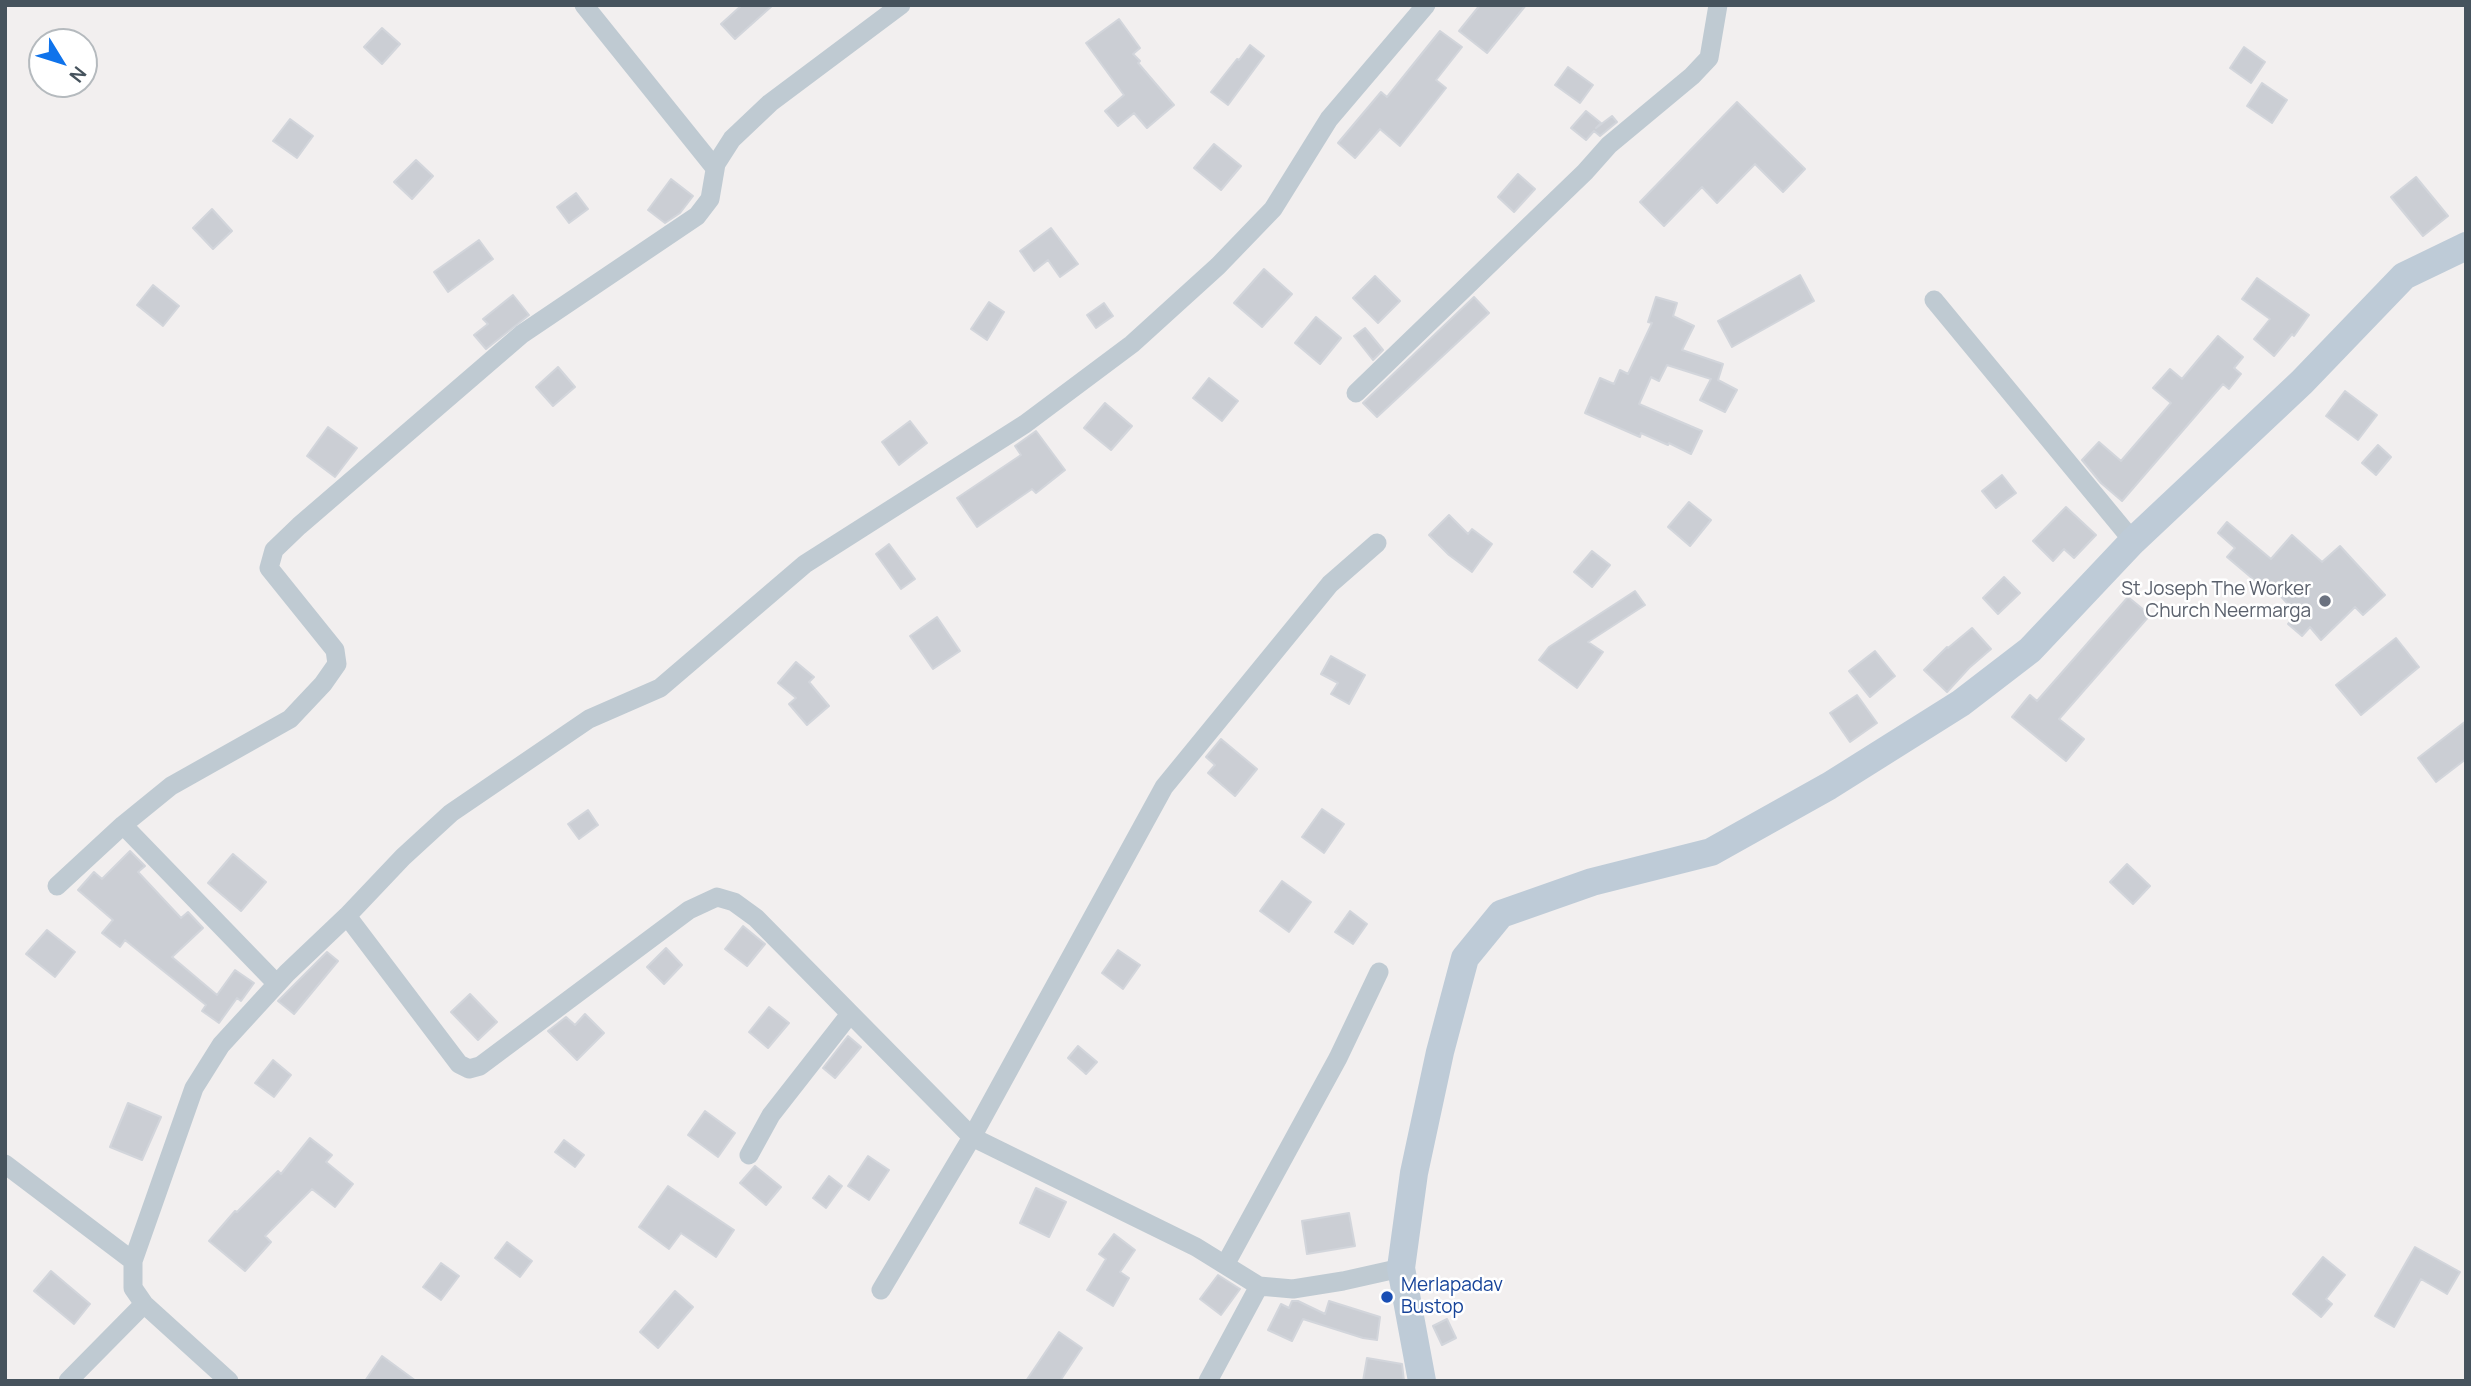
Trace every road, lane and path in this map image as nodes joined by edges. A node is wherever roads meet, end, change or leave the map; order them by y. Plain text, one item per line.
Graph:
1 (584, 5) edge
2 (901, 5) edge
3 (1426, 5) edge
4 (1717, 5) edge
5 (715, 168) junction
6 (2466, 246) edge
7 (1934, 299) dead end
8 (1356, 393) dead end
9 (2133, 541) junction
10 (1377, 543) dead end
11 (123, 825) junction
12 (57, 886) dead end
13 (347, 916) junction
14 (1379, 972) dead end
15 (277, 984) junction
16 (850, 1014) junction
17 (972, 1137) junction
18 (749, 1155) dead end
19 (5, 1164) edge
20 (134, 1261) junction
21 (1225, 1265) junction
22 (1401, 1268) junction
23 (1259, 1286) junction
24 (881, 1290) dead end
25 (144, 1304) junction
26 (68, 1381) edge
27 (229, 1381) edge
28 (1208, 1381) edge
29 (1422, 1381) edge

1 - 5 street
2 - 5 street
3 - 13 street
4 - 8 street
5 - 11 street
6 - 9 main road
7 - 9 street
9 - 22 main road
10 - 17 street
11 - 12 street
11 - 15 street
13 - 15 street
13 - 16 street
14 - 21 street
15 - 20 street
16 - 17 street
16 - 18 street
17 - 21 street
17 - 24 street
19 - 20 street
20 - 25 street
21 - 23 street
22 - 23 street
22 - 29 main road
23 - 28 street
25 - 26 street
25 - 27 street

